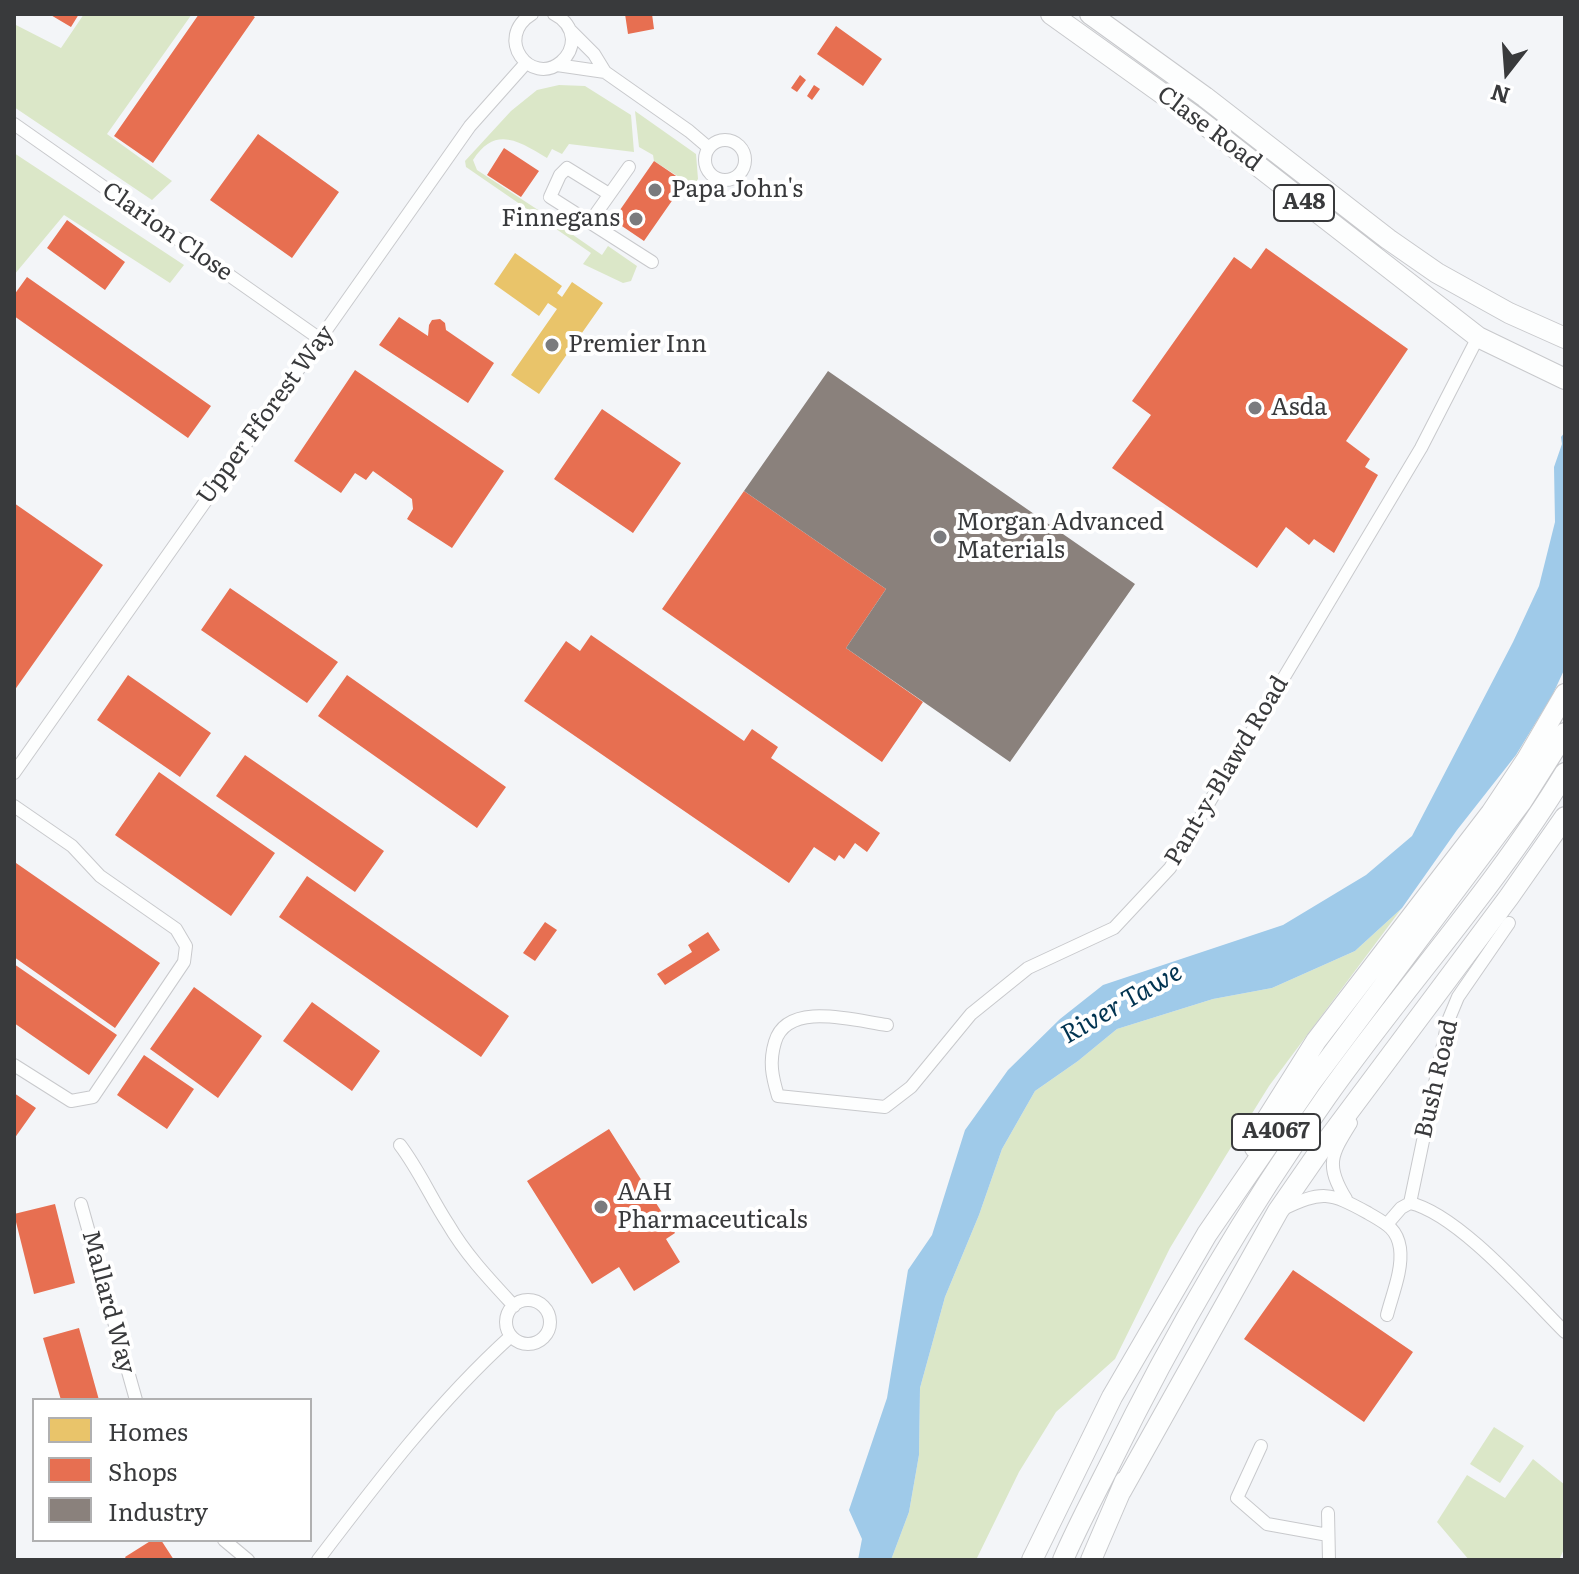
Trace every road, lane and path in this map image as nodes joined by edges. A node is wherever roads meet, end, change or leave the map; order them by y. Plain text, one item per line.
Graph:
1 (516, 14) edge
2 (532, 14) edge
3 (1051, 14) edge
4 (1090, 14) edge
5 (557, 15) edge
6 (517, 29) junction
7 (570, 30) junction
8 (526, 63) junction
9 (557, 65) junction
10 (605, 72) junction
11 (14, 124) edge
12 (709, 148) dead end
13 (629, 167) dead end
14 (609, 194) junction
15 (590, 222) junction
16 (652, 262) dead end
17 (1478, 337) junction
18 (1565, 338) edge
19 (320, 339) junction
20 (1565, 379) edge
21 (1565, 694) edge
22 (1565, 733) edge
23 (14, 773) edge
24 (1565, 773) edge
25 (14, 806) edge
26 (1565, 817) edge
27 (1509, 923) dead end
28 (887, 1025) dead end
29 (1400, 1043) junction
30 (14, 1065) edge
31 (400, 1145) dead end
32 (1244, 1178) junction
33 (1346, 1199) junction
34 (1410, 1203) junction
35 (81, 1204) dead end
36 (1278, 1211) junction
37 (1388, 1223) junction
38 (1209, 1278) junction
39 (514, 1306) junction
40 (1387, 1315) dead end
41 (1565, 1332) edge
42 (511, 1336) junction
43 (135, 1398) edge
44 (1261, 1446) dead end
45 (1121, 1491) junction
46 (1328, 1513) dead end
47 (1328, 1535) junction
48 (226, 1542) edge
49 (1034, 1554) edge
50 (248, 1560) edge
51 (318, 1560) edge
52 (1063, 1560) edge
53 (1091, 1560) edge
54 (1329, 1560) edge

1 - 6 street
2 - 6 street
3 - 17 main road, Clase Road / A48
4 - 18 main road, Clase Road / A48
5 - 7 street
6 - 8 street
7 - 9 street
7 - 10 street
8 - 9 street
8 - 19 street, Upper Fforest Way
9 - 10 street
10 - 12 street
11 - 19 street, Clarion Close
13 - 14 street
14 - 15 street
14 - 15 street
15 - 16 street
17 - 20 main road, Clase Road / A48
17 - 28 street, Pant-y-Blawd Road
19 - 23 street, Upper Fforest Way
21 - 32 main road
22 - 32 main road, A4067
24 - 38 main road, A4067
25 - 30 street
26 - 29 main road
27 - 34 street, Bush Road
29 - 33 street
29 - 36 main road
31 - 39 street
32 - 49 main road, A4067
33 - 36 street
33 - 37 street
34 - 37 street
34 - 41 street
35 - 43 street, Mallard Way
36 - 45 main road
37 - 40 street
38 - 45 main road
38 - 52 main road, A4067
39 - 42 street
39 - 42 street
42 - 51 street
44 - 47 street
45 - 53 main road
46 - 47 street
47 - 54 street
48 - 50 street

